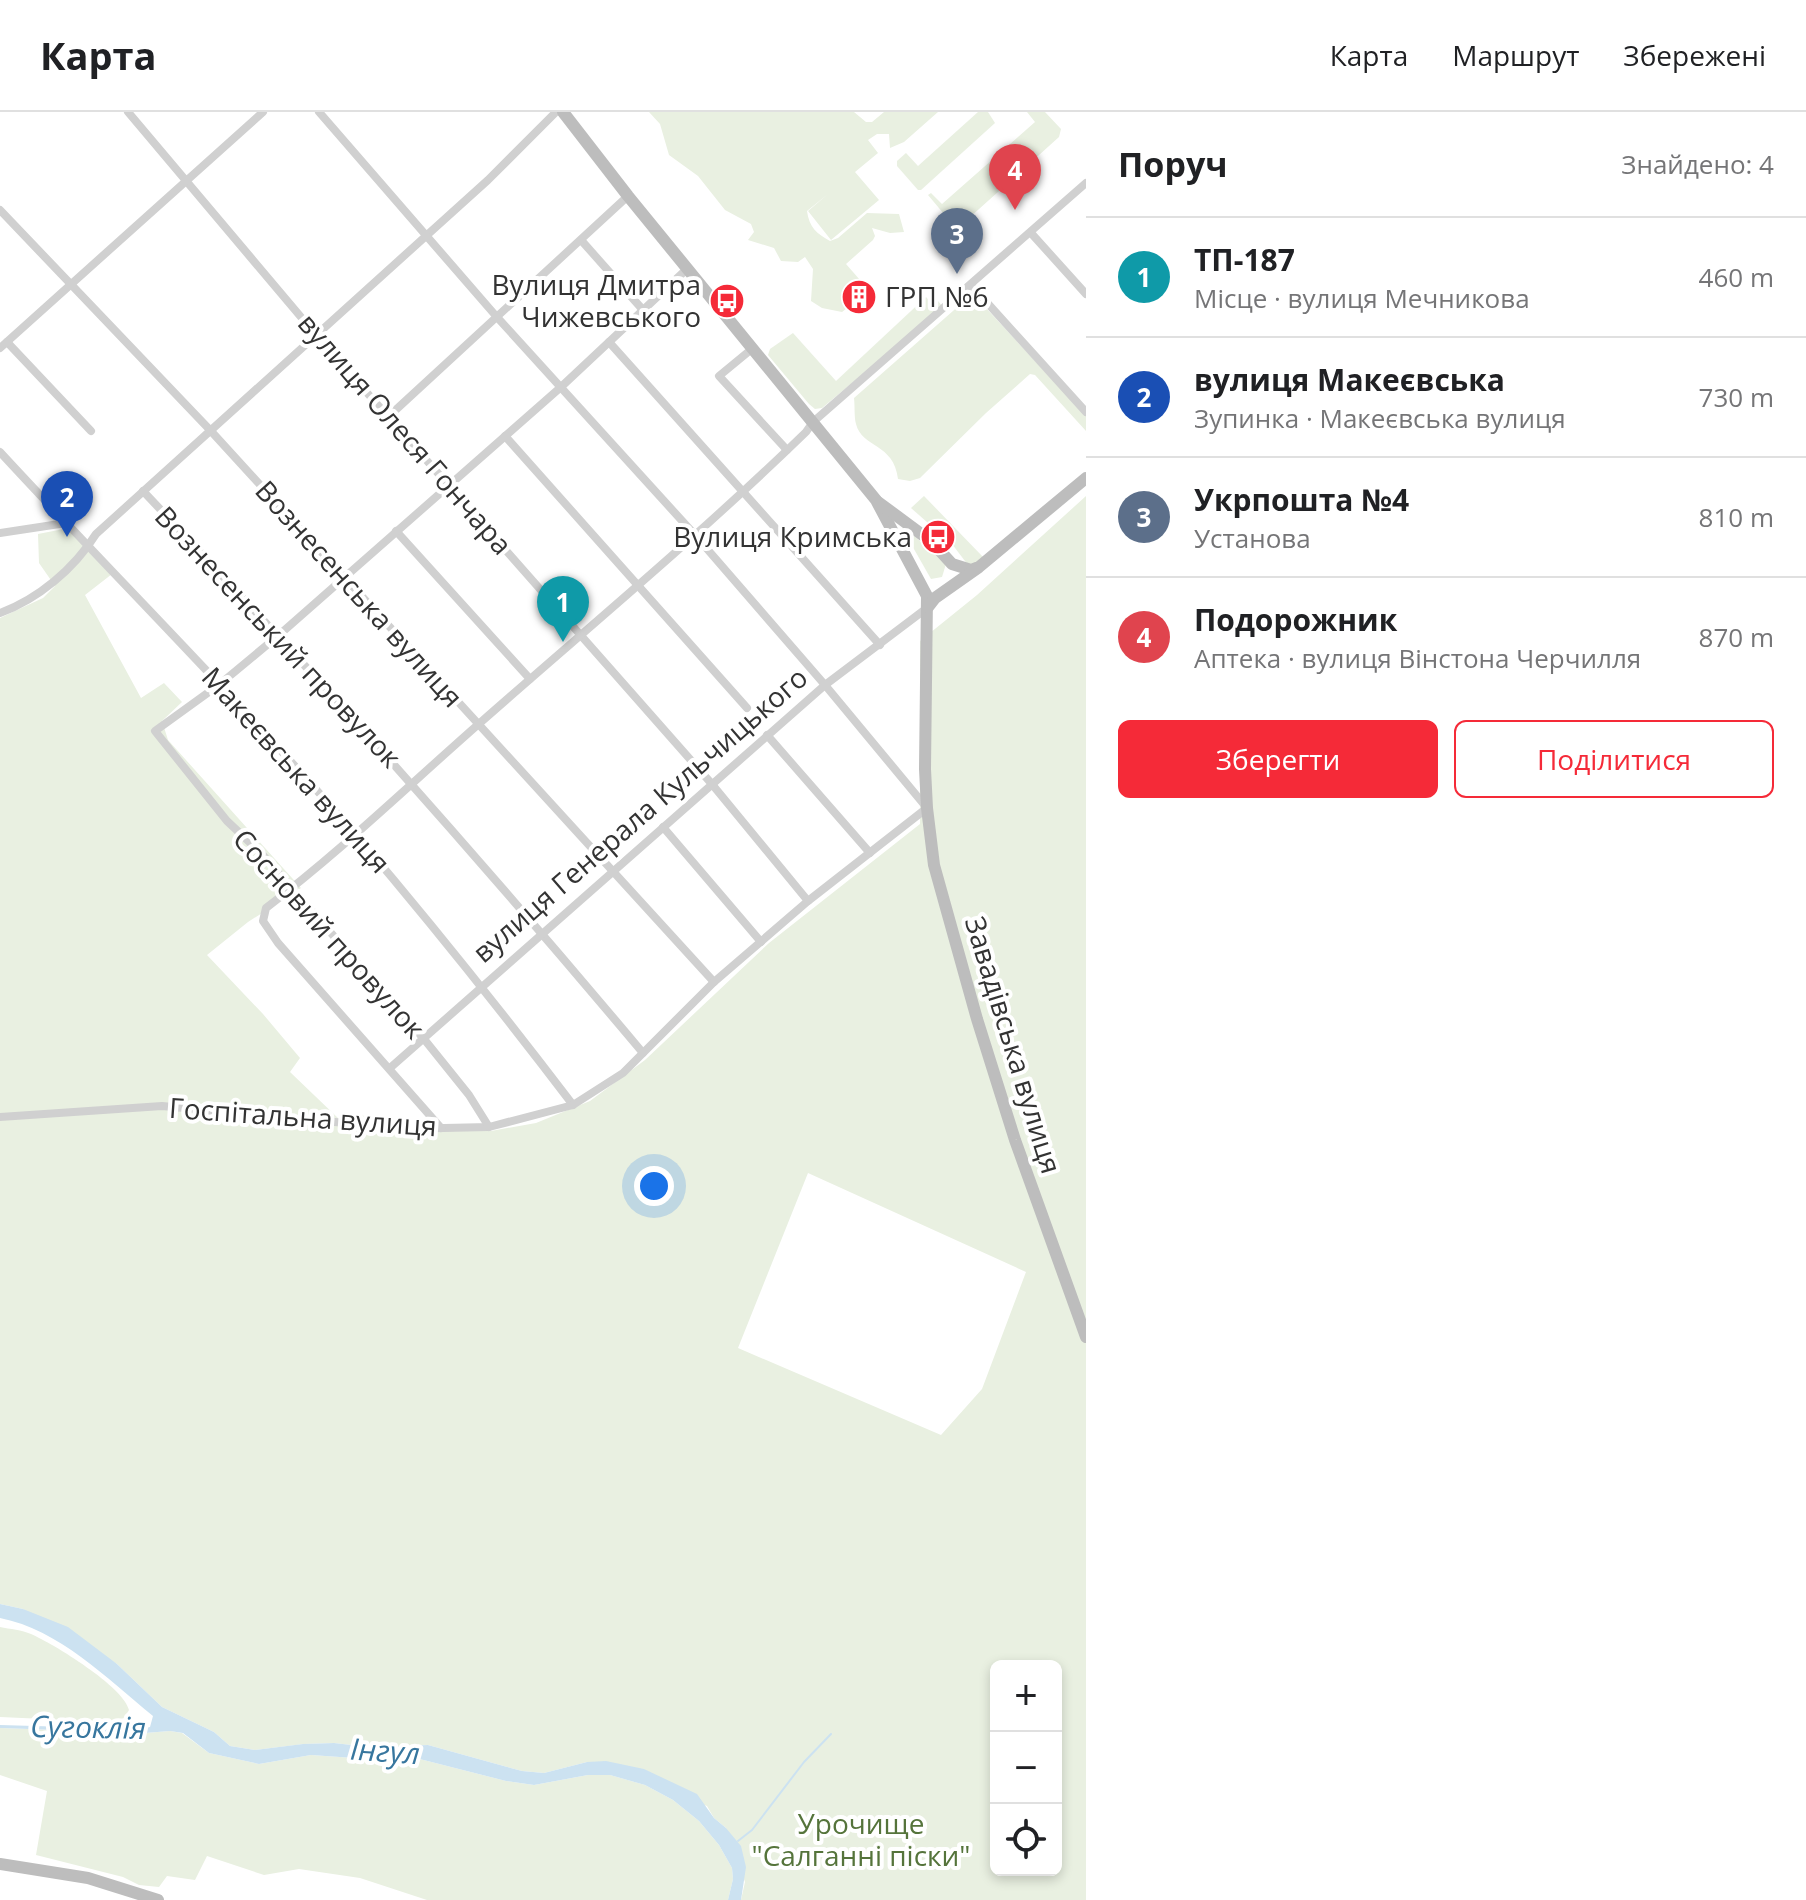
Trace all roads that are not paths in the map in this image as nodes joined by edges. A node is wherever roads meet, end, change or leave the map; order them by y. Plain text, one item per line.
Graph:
1 (128, 112) edge
2 (263, 112) edge
3 (319, 112) edge
4 (556, 112) edge
5 (563, 112) edge
6 (187, 182) junction
7 (1086, 183) edge
8 (628, 196) junction
9 (0, 210) edge
10 (1031, 233) junction
11 (426, 237) junction
12 (581, 240) junction
13 (688, 268) junction
14 (70, 286) junction
15 (972, 286) junction
16 (1086, 294) edge
17 (643, 310) junction
18 (496, 316) junction
19 (317, 336) junction
20 (609, 342) junction
21 (4, 345) edge
22 (753, 348) junction
23 (561, 387) junction
24 (1086, 412) edge
25 (388, 417) junction
26 (813, 422) junction
27 (210, 430) junction
28 (91, 431) dead end
29 (505, 436) junction
30 (787, 450) junction
31 (0, 452) edge
32 (1086, 478) edge
33 (449, 484) junction
34 (143, 491) junction
35 (742, 493) junction
36 (876, 500) junction
37 (896, 513) junction
38 (66, 523) junction
39 (890, 529) junction
40 (396, 531) junction
41 (0, 533) edge
42 (695, 535) junction
43 (89, 546) junction
44 (952, 564) junction
45 (979, 567) junction
46 (343, 576) junction
47 (640, 586) junction
48 (922, 588) junction
49 (946, 590) junction
50 (928, 607) junction
51 (0, 613) edge
52 (279, 635) junction
53 (583, 636) junction
54 (880, 645) junction
55 (530, 679) junction
56 (220, 684) junction
57 (825, 685) junction
58 (747, 708) dead end
59 (478, 725) junction
60 (767, 735) junction
61 (413, 783) junction
62 (711, 783) junction
63 (927, 808) junction
64 (663, 827) junction
65 (355, 834) junction
66 (870, 853) junction
67 (614, 873) junction
68 (292, 888) junction
69 (808, 901) junction
70 (542, 933) junction
71 (761, 942) junction
72 (714, 982) junction
73 (482, 985) junction
74 (424, 1039) junction
75 (643, 1053) junction
76 (390, 1068) junction
77 (573, 1105) junction
78 (0, 1117) edge
79 (489, 1127) junction
80 (441, 1128) junction
81 (1086, 1337) edge
82 (0, 1864) edge
83 (158, 1900) edge

1 - 6 street, вулиця Олеся Гончара
2 - 6 street
3 - 11 street
4 - 11 street
5 - 8 street
6 - 14 street
6 - 19 street, вулиця Олеся Гончара
7 - 10 street
8 - 12 street
8 - 13 street
9 - 14 street, Вознесенська вулиця
10 - 15 street
10 - 16 street
11 - 18 street
11 - 19 street
12 - 17 street
12 - 18 street
13 - 17 street
13 - 22 street
14 - 21 street
14 - 27 street, Вознесенська вулиця
15 - 24 street
15 - 26 street
17 - 20 street
18 - 23 street
18 - 25 street
19 - 25 street, вулиця Олеся Гончара
19 - 27 street
20 - 23 street
20 - 35 street
21 - 28 street
22 - 26 street
22 - 30 street
23 - 29 street
23 - 42 street
25 - 33 street, вулиця Олеся Гончара
26 - 30 street
26 - 36 street
27 - 34 street
27 - 46 street, Вознесенська вулиця
29 - 33 street
29 - 47 street
30 - 35 street
31 - 38 street, Макеєвська вулиця
32 - 45 street
33 - 40 street
33 - 53 street, вулиця Олеся Гончара
34 - 43 street
34 - 52 street, Вознесенський провулок
35 - 42 street
35 - 54 street
36 - 37 street
36 - 39 street, Завадівська вулиця
37 - 39 street
37 - 44 street
38 - 41 street
38 - 43 street, Макеєвська вулиця
39 - 48 street, Завадівська вулиця
40 - 46 street
40 - 55 street
42 - 47 street
42 - 57 street
43 - 51 street
43 - 56 street, Макеєвська вулиця
44 - 45 street
44 - 49 street
45 - 49 street
46 - 52 street
46 - 59 street, Вознесенська вулиця
47 - 53 street
47 - 58 street
48 - 49 street
48 - 50 street, Завадівська вулиця
49 - 50 street
50 - 54 street, вулиця Генерала Кульчицького
50 - 63 street, Завадівська вулиця
52 - 56 street
52 - 61 street, Вознесенський провулок
53 - 55 street
53 - 62 street, вулиця Олеся Гончара
54 - 57 street, вулиця Генерала Кульчицького
55 - 59 street
56 - 65 street, Макеєвська вулиця
56 - 68 street, Сосновий провулок
57 - 60 street, вулиця Генерала Кульчицького
57 - 63 street
59 - 61 street
59 - 67 street, Вознесенська вулиця
60 - 62 street, вулиця Генерала Кульчицького
60 - 66 street
61 - 65 street
61 - 70 street, Вознесенський провулок
62 - 64 street, вулиця Генерала Кульчицького
62 - 69 street, вулиця Олеся Гончара
63 - 66 street, Госпітальна вулиця
63 - 81 street, Завадівська вулиця
64 - 67 street, вулиця Генерала Кульчицького
64 - 71 street
65 - 68 street
65 - 73 street, Макеєвська вулиця
66 - 69 street, Госпітальна вулиця
67 - 70 street, вулиця Генерала Кульчицького
67 - 72 street, Вознесенська вулиця
68 - 74 street, Сосновий провулок
68 - 76 street
69 - 71 street, Госпітальна вулиця
70 - 73 street, вулиця Генерала Кульчицького
70 - 75 street, Вознесенський провулок
71 - 72 street, Госпітальна вулиця
72 - 75 street, Госпітальна вулиця
73 - 74 street, вулиця Генерала Кульчицького
73 - 77 street, Макеєвська вулиця
74 - 76 street, вулиця Генерала Кульчицького
74 - 79 street, Сосновий провулок
75 - 77 street, Госпітальна вулиця
76 - 80 street
77 - 79 street, Госпітальна вулиця
78 - 80 street, Госпітальна вулиця
79 - 80 street, Госпітальна вулиця
82 - 83 street

